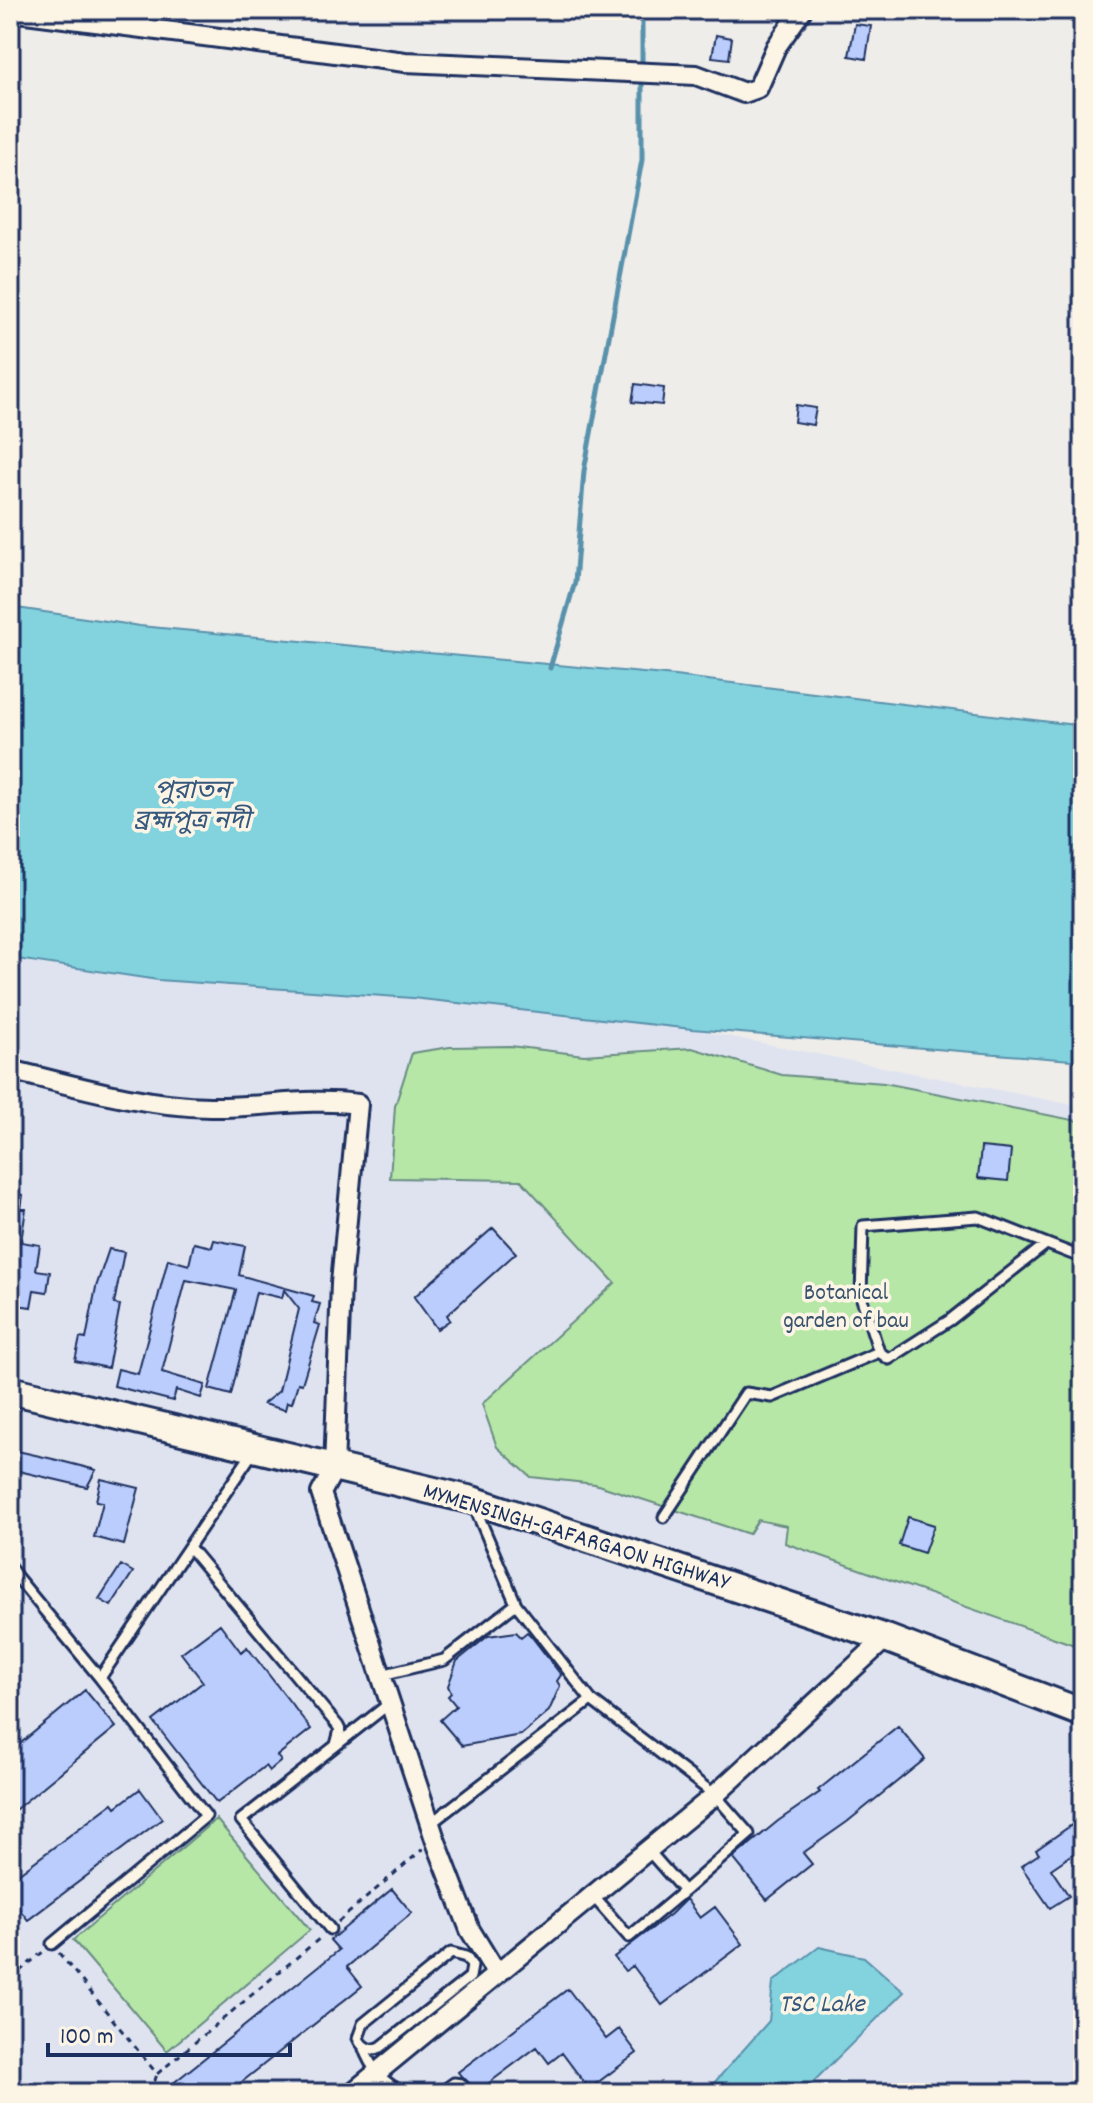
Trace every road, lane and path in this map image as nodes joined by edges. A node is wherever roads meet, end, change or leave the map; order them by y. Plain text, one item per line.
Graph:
1 (802, 10) edge
2 (1073, 10) edge
3 (10, 11) edge
4 (1083, 15) edge
5 (10, 1070) edge
6 (1046, 1244) junction
7 (1083, 1258) edge
8 (879, 1352) junction
9 (10, 1390) edge
10 (255, 1449) junction
11 (334, 1469) junction
12 (472, 1500) junction
13 (664, 1517) dead end
14 (189, 1547) junction
15 (12, 1575) edge
16 (516, 1604) junction
17 (886, 1638) junction
18 (381, 1675) junction
19 (100, 1678) junction
20 (591, 1700) junction
21 (390, 1703) junction
22 (1083, 1713) edge
23 (336, 1745) junction
24 (715, 1795) junction
25 (433, 1832) junction
26 (648, 1850) junction
27 (684, 1891) junction
28 (593, 1896) junction
29 (330, 1929) junction
30 (470, 1930) junction
31 (52, 1944) junction
32 (451, 1953) junction
33 (497, 1974) junction
34 (10, 1979) edge
35 (363, 2046) junction
36 (377, 2072) junction
37 (157, 2074) junction
38 (151, 2093) edge
39 (352, 2093) edge
40 (406, 2093) edge
41 (440, 2093) edge
42 (470, 2093) edge

1 - 3 street
2 - 4 street
5 - 11 street
6 - 7 lane
6 - 8 lane
6 - 8 lane
8 - 13 lane
9 - 10 main road, MYMENSINGH-GAFARGAON HIGHWAY
10 - 11 main road, MYMENSINGH-GAFARGAON HIGHWAY
10 - 14 lane
11 - 12 main road, MYMENSINGH-GAFARGAON HIGHWAY
11 - 18 street
12 - 16 lane
12 - 17 main road, MYMENSINGH-GAFARGAON HIGHWAY
14 - 19 lane
14 - 23 lane
15 - 19 lane
16 - 18 lane
16 - 20 lane
17 - 22 main road, MYMENSINGH-GAFARGAON HIGHWAY
17 - 24 street
18 - 21 street
19 - 31 lane
20 - 24 lane
20 - 25 lane
21 - 23 lane
21 - 25 street
23 - 29 lane
24 - 26 street
24 - 27 lane
25 - 29 path
25 - 30 street
26 - 27 lane
26 - 28 street
27 - 28 lane
28 - 33 street
29 - 37 path
30 - 32 lane
30 - 33 street
31 - 34 path
31 - 37 path
32 - 35 lane
32 - 35 lane
33 - 36 street
35 - 36 lane
36 - 39 street
36 - 40 lane
37 - 38 path
41 - 42 lane

